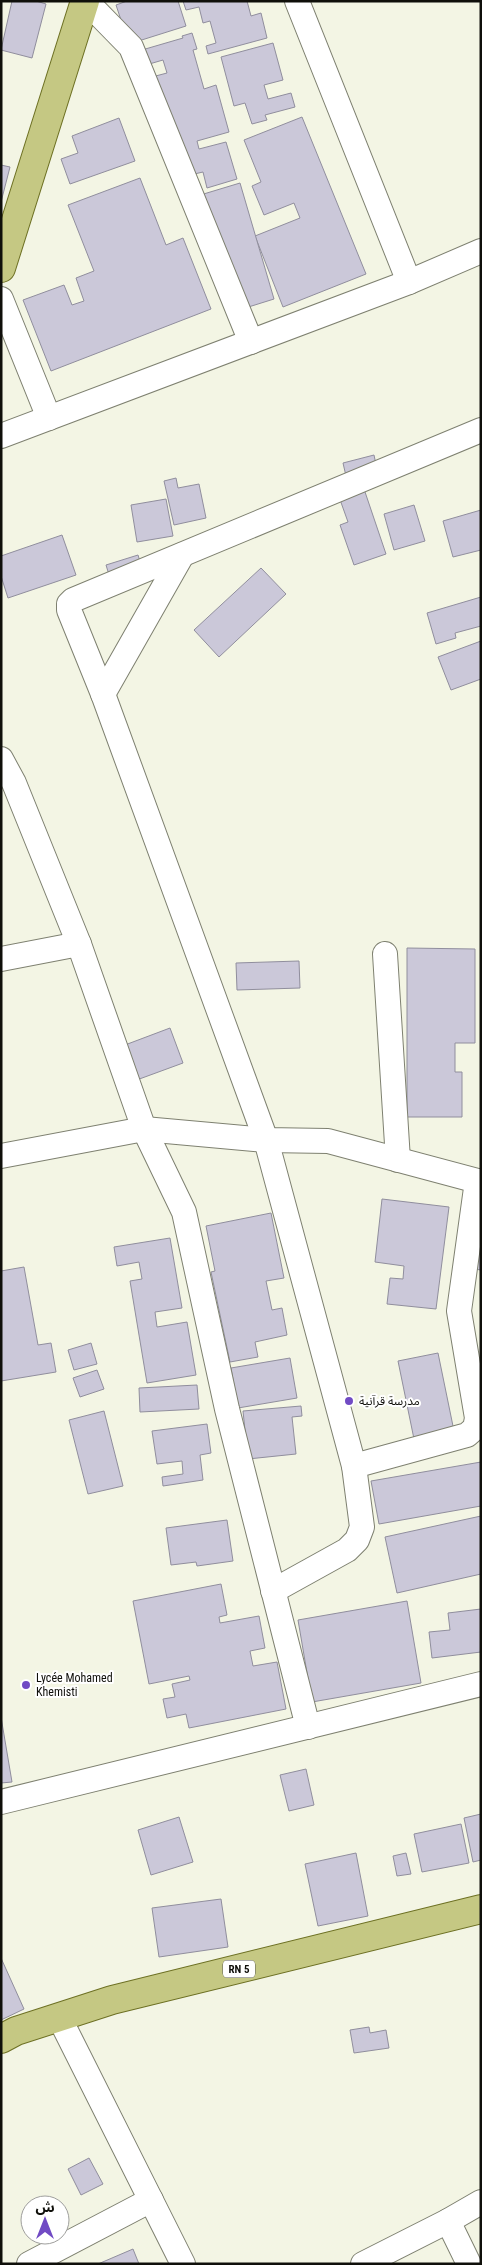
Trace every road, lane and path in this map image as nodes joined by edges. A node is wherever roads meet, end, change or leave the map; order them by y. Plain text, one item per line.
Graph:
1 (86, 1) edge
2 (297, 1) edge
3 (481, 251) edge
4 (1, 268) edge
5 (409, 282) junction
6 (1, 299) edge
7 (251, 342) junction
8 (49, 418) junction
9 (481, 430) edge
10 (1, 436) edge
11 (182, 555) junction
12 (103, 694) junction
13 (1, 759) edge
14 (8, 784) edge
15 (79, 944) junction
16 (385, 954) dead end
17 (1, 959) edge
18 (144, 1129) junction
19 (266, 1140) junction
20 (1, 1156) edge
21 (398, 1160) junction
22 (479, 1182) edge
23 (354, 1466) junction
24 (274, 1591) junction
25 (481, 1684) edge
26 (308, 1727) junction
27 (1, 1802) edge
28 (481, 1909) edge
29 (60, 2017) junction
30 (1, 2039) edge
31 (151, 2200) junction
32 (481, 2202) edge
33 (448, 2220) junction
34 (29, 2264) edge
35 (183, 2264) edge
36 (363, 2264) edge
37 (469, 2264) edge

1 - 4 main road
1 - 7 street
2 - 5 street
3 - 5 street
5 - 7 street
6 - 8 street
7 - 8 street
8 - 10 street
9 - 11 street
11 - 12 street
11 - 12 street
12 - 19 street
13 - 14 street
14 - 15 street
15 - 17 street
15 - 18 street
16 - 21 street
18 - 19 street
18 - 20 street
18 - 24 street
19 - 21 street
19 - 23 street
21 - 22 street
22 - 23 street
23 - 24 street
24 - 26 street
25 - 26 street
26 - 27 street
28 - 29 main road, RN 5
29 - 30 main road, RN 5
29 - 31 street
31 - 34 street
31 - 35 street
32 - 33 street
33 - 36 street
33 - 37 street

